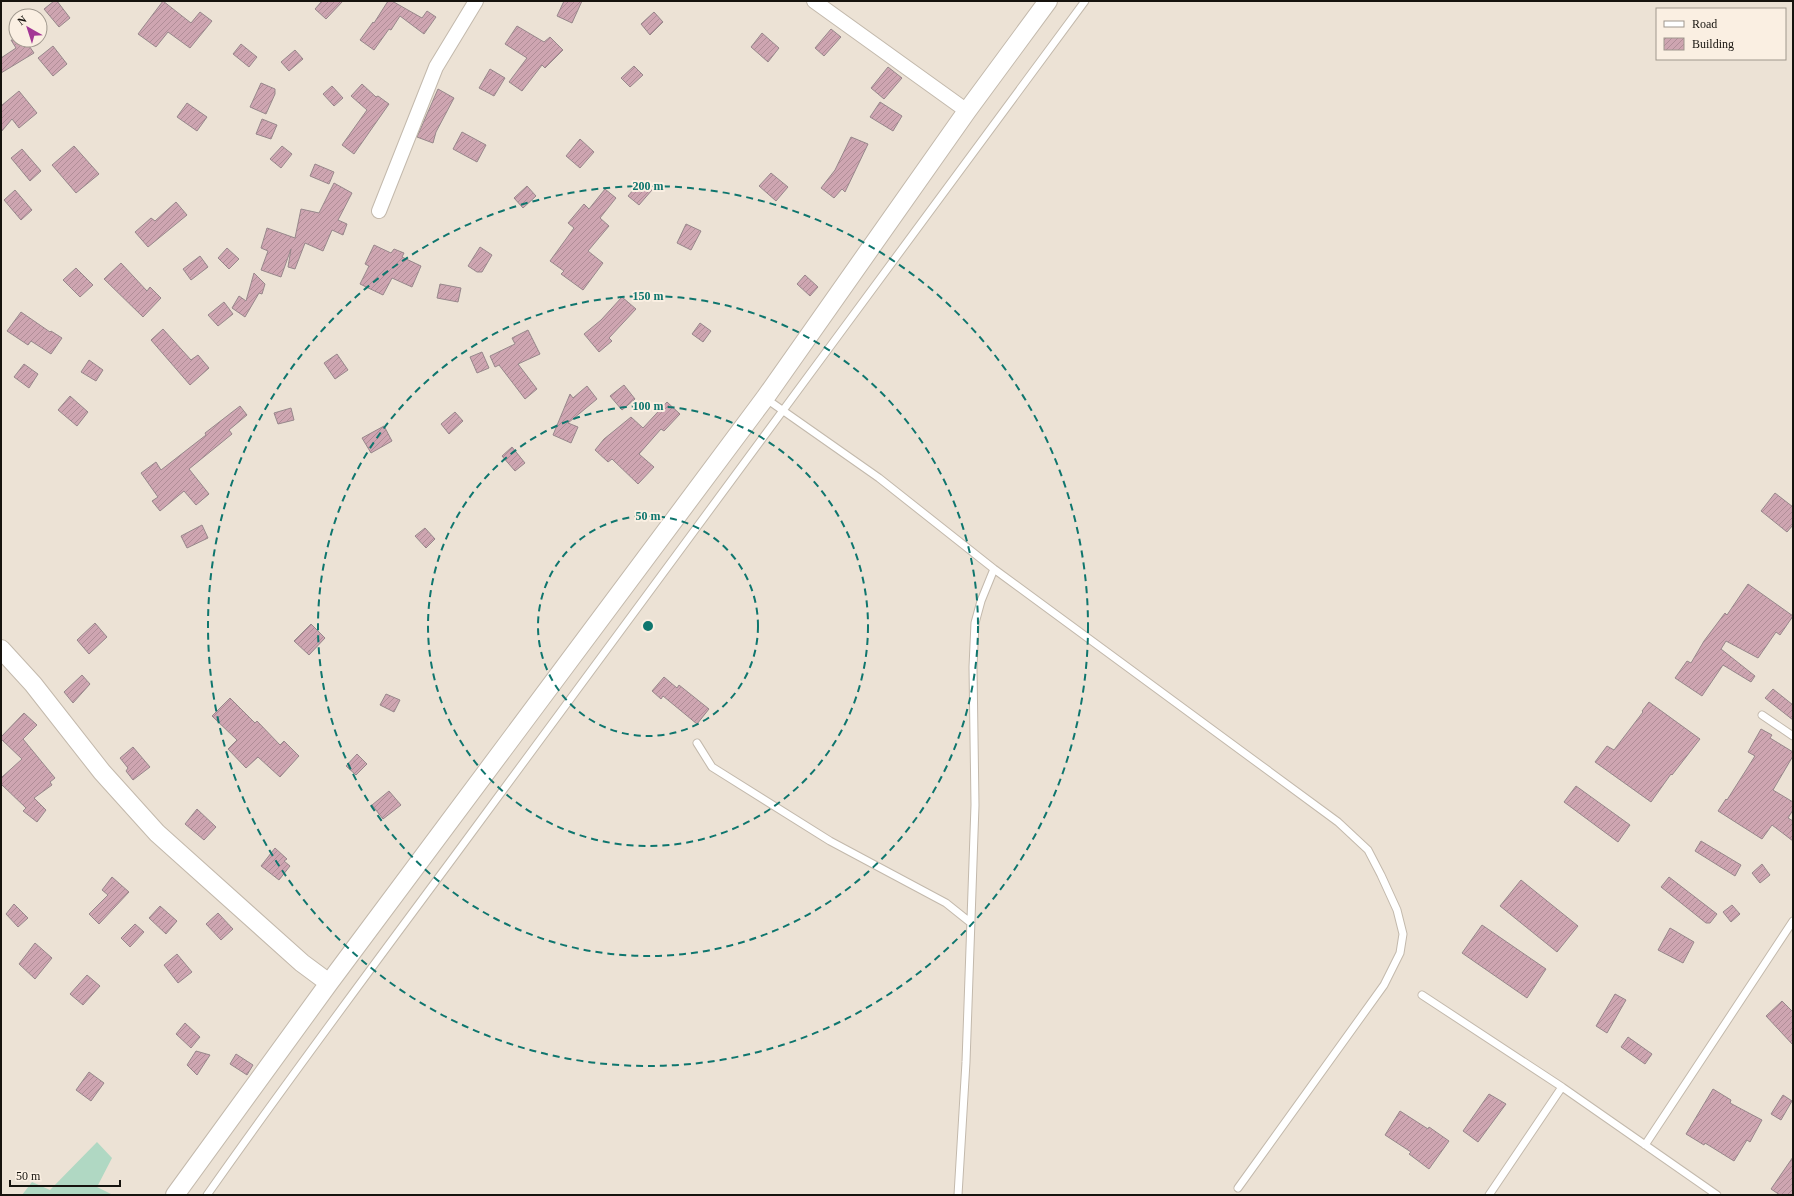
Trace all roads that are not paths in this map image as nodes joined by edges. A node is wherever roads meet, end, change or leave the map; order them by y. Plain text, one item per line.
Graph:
1 (476, 1) edge
2 (814, 1) edge
3 (1048, 1) edge
4 (1085, 1) edge
5 (967, 111) junction
6 (379, 211) dead end
7 (765, 398) junction
8 (784, 411) junction
9 (994, 569) junction
10 (1, 649) edge
11 (1762, 715) dead end
12 (1793, 736) edge
13 (697, 744) dead end
14 (1793, 921) edge
15 (971, 923) junction
16 (329, 983) junction
17 (1422, 995) dead end
18 (1562, 1087) junction
19 (1645, 1144) junction
20 (1238, 1188) dead end
21 (175, 1195) edge
22 (207, 1195) edge
23 (958, 1195) edge
24 (1489, 1195) edge
25 (1716, 1195) edge

1 - 6 street
2 - 5 street
3 - 5 street
4 - 8 lane
5 - 7 street
7 - 8 lane
7 - 16 street
8 - 9 lane
8 - 22 lane
9 - 15 lane
9 - 20 lane
10 - 16 street
11 - 12 lane
13 - 15 lane
14 - 19 lane
15 - 23 lane
16 - 21 street
17 - 18 lane
18 - 19 lane
18 - 24 lane
19 - 25 lane

